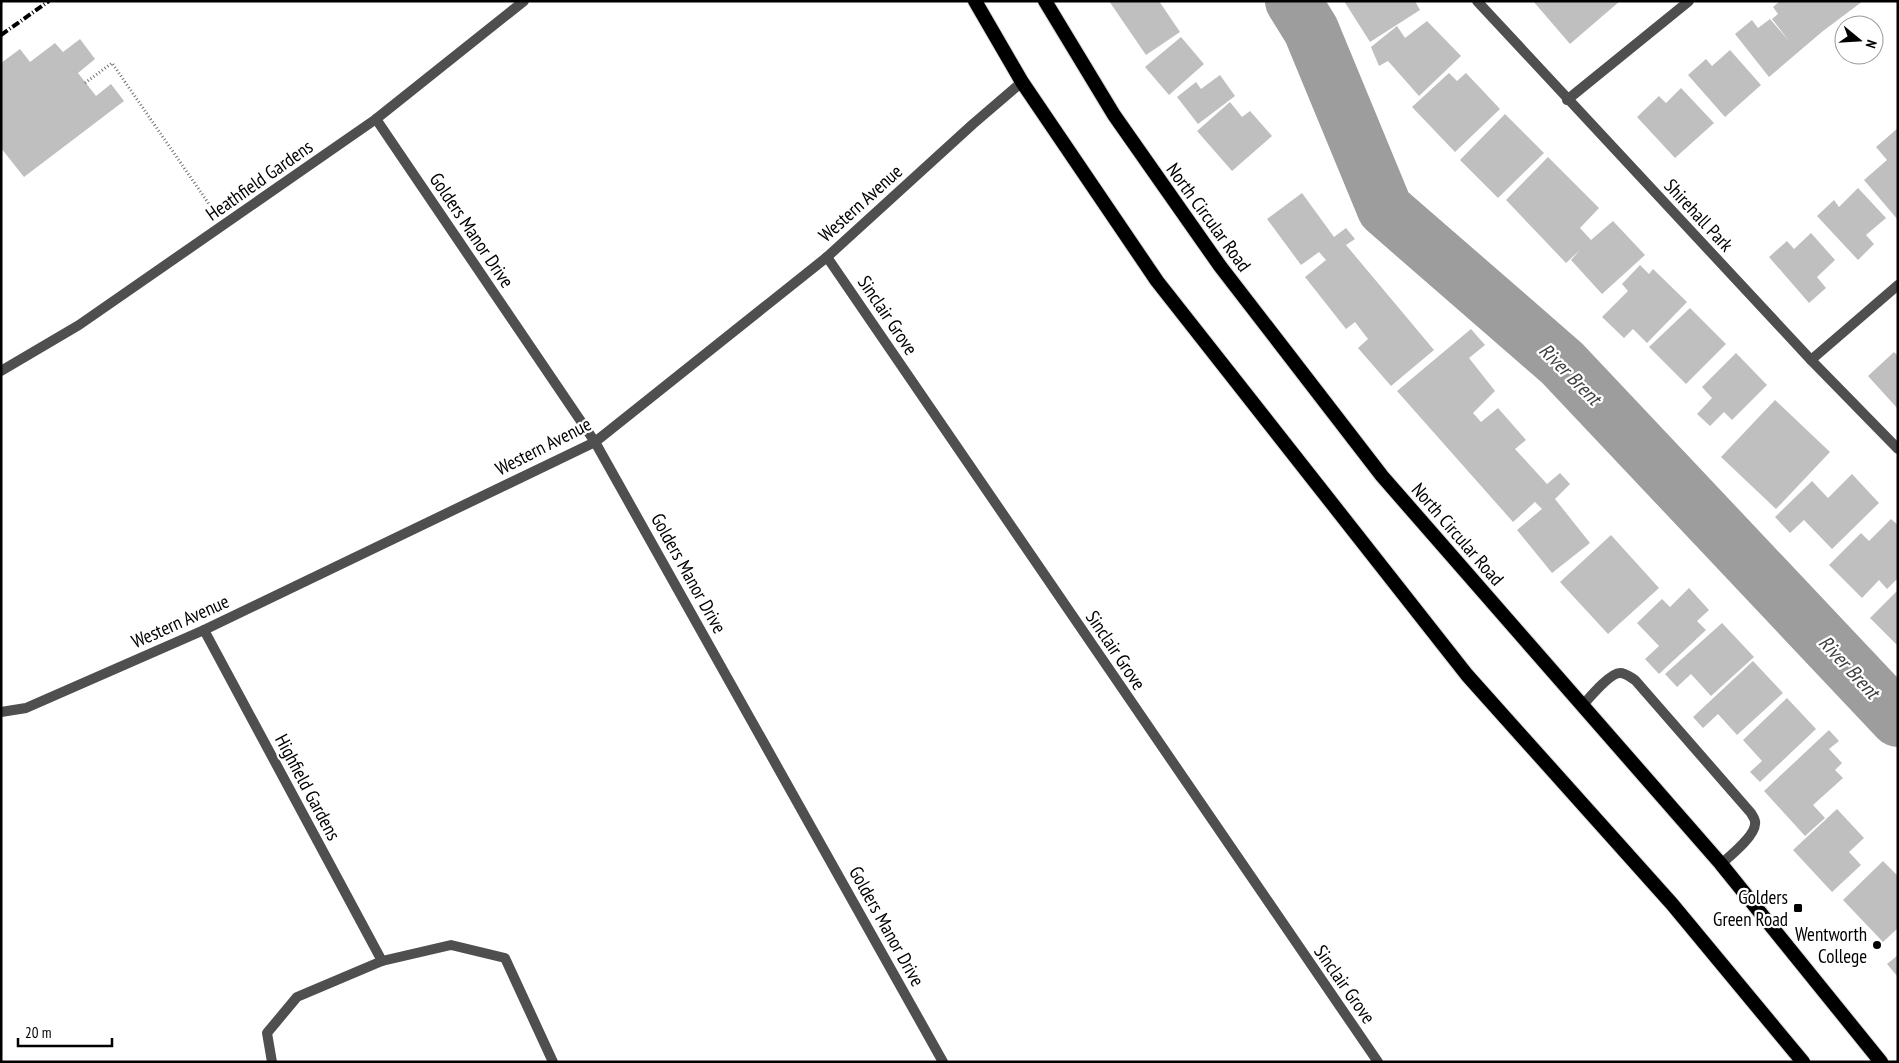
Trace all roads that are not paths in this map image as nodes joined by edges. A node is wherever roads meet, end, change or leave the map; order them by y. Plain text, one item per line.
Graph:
1 (524, 1) edge
2 (975, 1) edge
3 (1045, 1) edge
4 (1477, 1) edge
5 (1689, 1) edge
6 (1022, 82) junction
7 (1567, 100) junction
8 (376, 120) junction
9 (827, 257) junction
10 (1898, 285) edge
11 (1811, 360) junction
12 (1, 371) edge
13 (595, 442) junction
14 (1898, 449) edge
15 (204, 630) junction
16 (1583, 705) junction
17 (1, 712) edge
18 (1721, 864) junction
19 (382, 961) junction
20 (272, 1062) edge
21 (553, 1062) edge
22 (943, 1062) edge
23 (1378, 1062) edge
24 (1803, 1062) edge
25 (1880, 1062) edge

1 - 8 street, Heathfield Gardens
2 - 6 highway
3 - 16 highway, North Circular Road
4 - 7 street, Shirehall Park
5 - 7 street
6 - 9 street, Western Avenue
6 - 24 highway
7 - 11 street, Shirehall Park
8 - 12 street, Heathfield Gardens
8 - 13 street, Golders Manor Drive
9 - 13 street, Western Avenue
9 - 23 street, Sinclair Grove
10 - 11 street
11 - 14 street, Shirehall Park
13 - 15 street, Western Avenue
13 - 22 street, Golders Manor Drive
15 - 17 street, Western Avenue
15 - 19 street, Highfield Gardens
16 - 18 highway, North Circular Road
16 - 18 street
18 - 25 highway, North Circular Road
19 - 20 street
19 - 21 street

